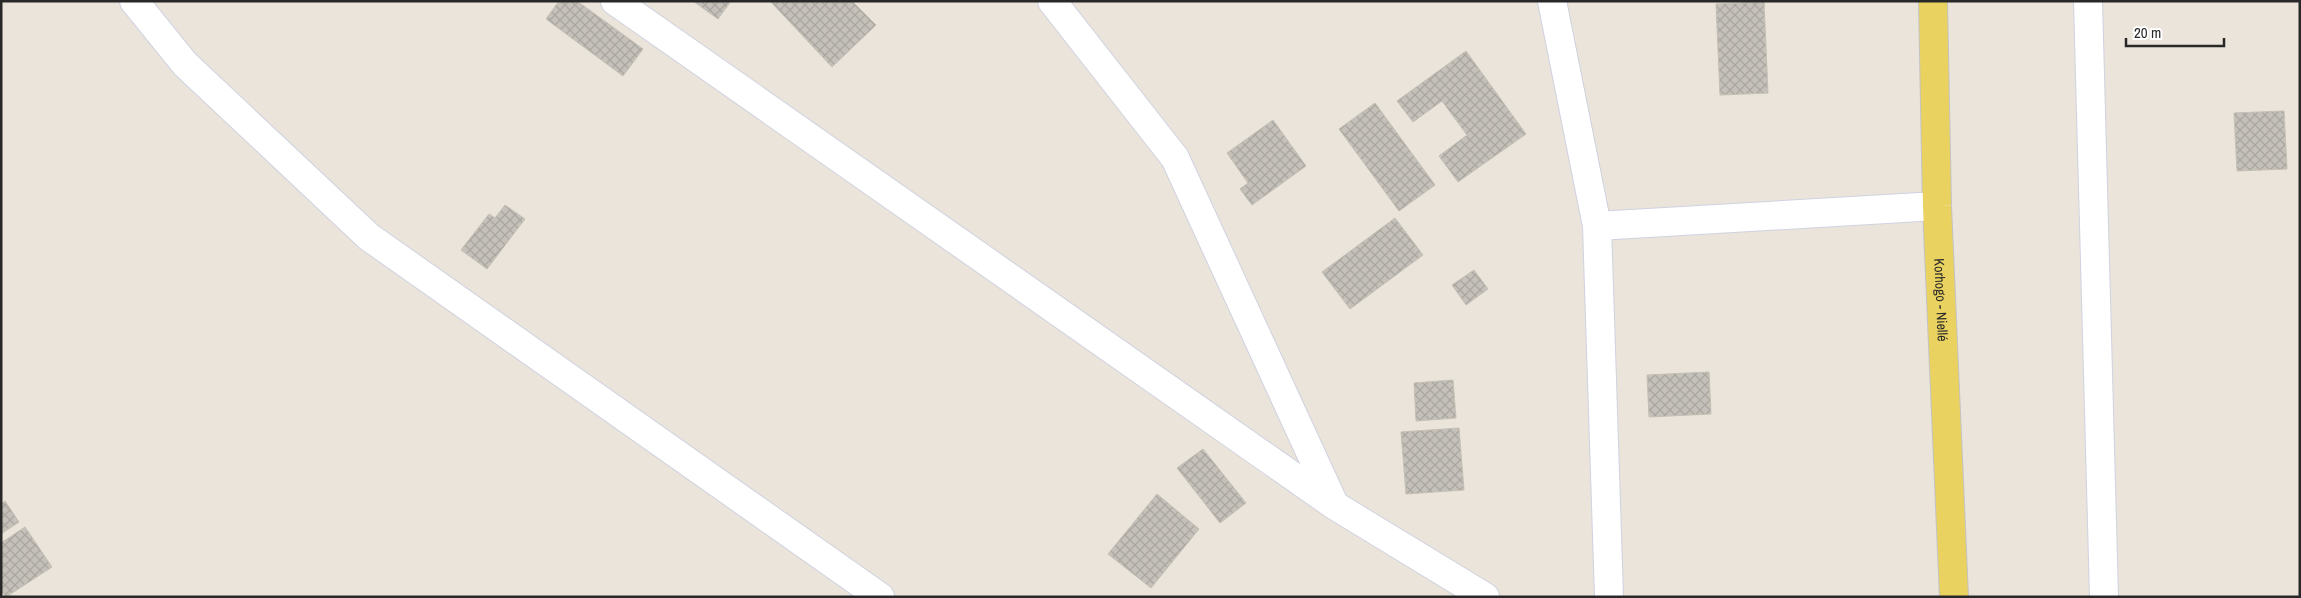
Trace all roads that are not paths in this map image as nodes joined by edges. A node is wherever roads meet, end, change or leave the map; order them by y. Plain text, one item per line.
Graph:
1 (134, 1) edge
2 (615, 1) edge
3 (1052, 1) edge
4 (1552, 1) edge
5 (1933, 1) edge
6 (2088, 1) edge
7 (1937, 206) junction
8 (1597, 226) junction
9 (1334, 506) junction
10 (880, 597) edge
11 (1485, 597) edge
12 (1608, 597) edge
13 (1954, 597) edge
14 (2104, 597) edge

1 - 10 street
2 - 9 street
3 - 9 street
4 - 8 street
5 - 7 main road, Korhogo - Niellé
6 - 14 street
7 - 8 street
7 - 13 main road, Korhogo - Niellé
8 - 12 street
9 - 11 street

